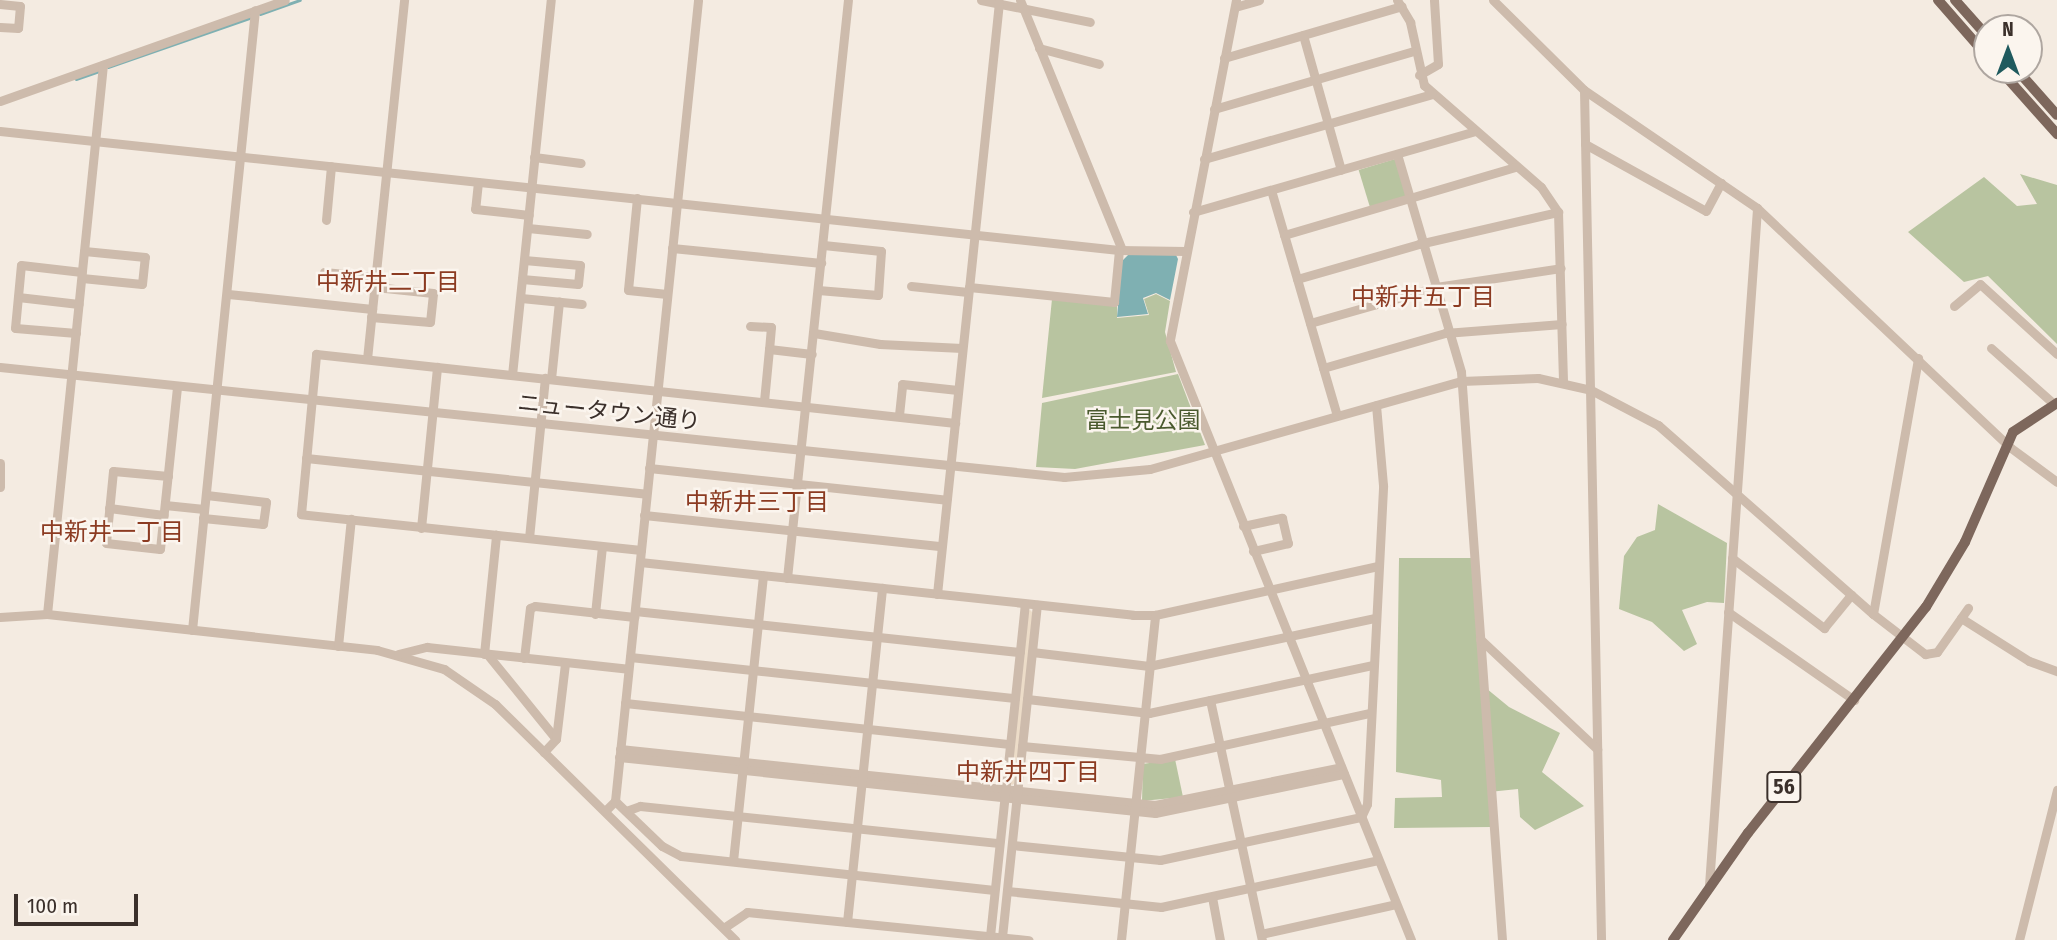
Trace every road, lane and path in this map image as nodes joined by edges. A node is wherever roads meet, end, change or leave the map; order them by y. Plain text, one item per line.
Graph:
1 (285, 0) edge
2 (404, 0) edge
3 (551, 0) edge
4 (698, 0) edge
5 (848, 0) edge
6 (981, 0) edge
7 (1259, 0) edge
8 (1434, 0) edge
9 (1493, 0) edge
10 (1938, 0) edge
11 (1955, 0) edge
12 (999, 2) junction
13 (1021, 2) edge
14 (1400, 3) edge
15 (0, 4) edge
16 (1236, 4) edge
17 (255, 10) junction
18 (1973, 20) edge
19 (1090, 22) dead end
20 (0, 27) edge
21 (1303, 35) junction
22 (1973, 39) edge
23 (1039, 48) junction
24 (1414, 51) junction
25 (1224, 58) junction
26 (1099, 64) dead end
27 (103, 65) junction
28 (1419, 75) junction
29 (1315, 80) junction
30 (2012, 84) edge
31 (2029, 84) edge
32 (1584, 90) junction
33 (1432, 94) junction
34 (0, 101) edge
35 (1214, 109) junction
36 (2057, 115) edge
37 (1328, 124) junction
38 (0, 131) edge
39 (1475, 131) junction
40 (2057, 134) edge
41 (96, 141) junction
42 (1585, 144) junction
43 (1397, 154) junction
44 (242, 157) junction
45 (534, 158) junction
46 (1204, 159) junction
47 (581, 163) dead end
48 (331, 166) junction
49 (1515, 167) junction
50 (1341, 170) junction
51 (387, 172) junction
52 (478, 182) junction
53 (1721, 183) junction
54 (532, 188) junction
55 (1271, 190) junction
56 (637, 198) junction
57 (1410, 198) junction
58 (676, 202) junction
59 (1757, 208) junction
60 (1193, 212) junction
61 (1558, 212) junction
62 (529, 215) junction
63 (826, 219) junction
64 (326, 220) dead end
65 (528, 228) junction
66 (587, 234) dead end
67 (974, 234) junction
68 (1284, 235) junction
69 (1423, 243) junction
70 (823, 245) junction
71 (673, 248) junction
72 (1121, 250) junction
73 (84, 251) junction
74 (1185, 251) junction
75 (524, 260) junction
76 (821, 263) junction
77 (1561, 268) junction
78 (324, 272) dead end
79 (82, 275) junction
80 (522, 279) junction
81 (1297, 279) junction
82 (375, 282) junction
83 (911, 286) dead end
84 (1436, 287) junction
85 (968, 289) junction
86 (818, 290) junction
87 (228, 294) junction
88 (667, 294) junction
89 (18, 296) junction
90 (520, 298) junction
91 (559, 301) junction
92 (79, 304) junction
93 (582, 304) dead end
94 (1954, 306) dead end
95 (372, 313) junction
96 (1310, 323) junction
97 (1562, 324) junction
98 (750, 326) dead end
99 (1449, 332) junction
100 (76, 333) junction
101 (814, 333) junction
102 (962, 348) junction
103 (1991, 348) dead end
104 (769, 349) junction
105 (812, 354) junction
106 (2057, 354) edge
107 (1918, 358) junction
108 (367, 359) junction
109 (0, 367) edge
110 (437, 367) junction
111 (1323, 368) junction
112 (72, 375) junction
113 (512, 375) junction
114 (548, 378) junction
115 (1461, 382) junction
116 (1563, 383) junction
117 (177, 386) junction
118 (217, 390) junction
119 (658, 390) junction
120 (958, 390) junction
121 (1591, 390) junction
122 (312, 400) junction
123 (764, 401) junction
124 (2056, 403) edge
125 (1376, 405) junction
126 (806, 406) junction
127 (432, 413) junction
128 (899, 415) junction
129 (1337, 416) junction
130 (955, 422) junction
131 (541, 424) junction
132 (653, 436) junction
133 (2007, 442) junction
134 (801, 451) junction
135 (1213, 452) junction
136 (306, 458) junction
137 (0, 463) edge
138 (950, 467) junction
139 (649, 468) junction
140 (427, 471) junction
141 (168, 477) junction
142 (2057, 482) edge
143 (535, 484) junction
144 (798, 484) junction
145 (0, 487) edge
146 (646, 494) junction
147 (206, 495) junction
148 (1738, 495) junction
149 (946, 500) junction
150 (109, 509) junction
151 (164, 510) junction
152 (204, 514) junction
153 (645, 514) junction
154 (351, 519) junction
155 (1243, 526) junction
156 (421, 528) junction
157 (793, 531) junction
158 (496, 535) junction
159 (529, 538) junction
160 (602, 546) junction
161 (941, 546) junction
162 (641, 550) junction
163 (1253, 551) junction
164 (1732, 558) junction
165 (640, 562) junction
166 (1377, 566) junction
167 (763, 576) junction
168 (787, 578) junction
169 (882, 588) junction
170 (1269, 591) junction
171 (937, 594) junction
172 (1851, 595) junction
173 (1025, 604) junction
174 (1037, 605) junction
175 (1968, 608) dead end
176 (1728, 612) junction
177 (47, 614) junction
178 (595, 614) junction
179 (635, 614) junction
180 (1873, 614) junction
181 (1154, 615) junction
182 (1, 616) edge
183 (1374, 618) junction
184 (1961, 618) junction
185 (758, 625) junction
186 (192, 630) junction
187 (1287, 636) junction
188 (877, 637) junction
189 (1480, 639) junction
190 (1903, 639) junction
191 (338, 646) junction
192 (1020, 652) junction
193 (1032, 652) junction
194 (398, 654) junction
195 (485, 654) junction
196 (630, 657) junction
197 (524, 658) junction
198 (565, 663) junction
199 (1372, 665) junction
200 (1149, 666) junction
201 (628, 669) junction
202 (752, 671) junction
203 (2057, 671) edge
204 (1305, 680) junction
205 (873, 683) junction
206 (1015, 698) junction
207 (1027, 699) junction
208 (1210, 700) junction
209 (1854, 700) junction
210 (625, 703) junction
211 (1144, 712) junction
212 (1370, 713) junction
213 (747, 716) junction
214 (1324, 723) junction
215 (868, 729) junction
216 (556, 739) junction
217 (1010, 744) junction
218 (1022, 746) junction
219 (1220, 746) junction
220 (1597, 750) junction
221 (544, 752) junction
222 (620, 753) junction
223 (1140, 759) junction
224 (742, 766) junction
225 (1343, 770) junction
226 (862, 779) junction
227 (2057, 790) edge
228 (1005, 794) junction
229 (1016, 795) junction
230 (1230, 795) junction
231 (615, 801) junction
232 (1134, 807) junction
233 (605, 811) junction
234 (626, 811) junction
235 (737, 816) junction
236 (1362, 817) junction
237 (857, 828) junction
238 (999, 844) junction
239 (1241, 844) junction
240 (1012, 845) junction
241 (1129, 858) junction
242 (1378, 860) junction
243 (733, 862) junction
244 (852, 874) junction
245 (1709, 885) junction
246 (1251, 889) junction
247 (994, 890) junction
248 (1007, 891) junction
249 (1212, 897) junction
250 (1125, 903) junction
251 (1396, 904) junction
252 (847, 922) junction
253 (724, 927) junction
254 (990, 936) junction
255 (1002, 937) junction
256 (1261, 937) edge
257 (735, 940) edge
258 (1029, 940) edge
259 (1121, 940) edge
260 (1220, 940) edge
261 (1411, 940) edge
262 (1502, 940) edge
263 (1601, 940) edge
264 (1673, 940) edge
265 (2019, 940) edge

1 - 17 street
2 - 51 street
3 - 45 street
4 - 58 street
5 - 63 street
6 - 12 street
7 - 16 street
8 - 28 street
9 - 32 street
10 - 22 main road
11 - 18 main road
12 - 13 street
12 - 67 street
13 - 19 street
13 - 23 street
14 - 21 street
14 - 24 street
15 - 20 street
16 - 25 street
17 - 27 street
17 - 44 street
21 - 25 street
21 - 29 street
23 - 26 street
23 - 72 street
24 - 28 street
24 - 29 street
25 - 35 street
27 - 34 street
27 - 41 street
28 - 33 street
29 - 35 street
29 - 37 street
30 - 40 main road
31 - 36 main road
32 - 42 street
32 - 53 street
33 - 37 street
33 - 39 street
35 - 46 street
37 - 46 street
37 - 50 street
38 - 41 street
39 - 43 street
39 - 49 street
41 - 44 street
41 - 73 street
42 - 53 street
42 - 121 street
43 - 50 street
43 - 57 street
44 - 48 street
44 - 87 street
45 - 47 street
45 - 54 street
46 - 60 street
48 - 51 street
48 - 64 street
49 - 57 street
49 - 61 street
50 - 55 street
51 - 52 street
51 - 82 street
52 - 54 street
52 - 62 street
53 - 59 street
54 - 56 street
54 - 62 street
55 - 60 street
55 - 68 street
56 - 58 street
56 - 88 street
57 - 68 street
57 - 69 street
58 - 63 street
58 - 71 street
59 - 107 street
59 - 148 street
60 - 74 street
61 - 69 street
61 - 77 street
62 - 65 street
63 - 67 street
63 - 70 street
65 - 66 street
65 - 75 street
67 - 72 street
67 - 85 street
68 - 81 street
69 - 81 street
69 - 84 street
70 - 76 street
70 - 86 street
71 - 76 street
71 - 88 street
72 - 74 street
72 - 85 street
73 - 79 street
73 - 79 street
74 - 135 street
75 - 80 street
75 - 80 street
76 - 86 street
77 - 84 street
77 - 97 street
78 - 82 street
79 - 89 street
79 - 92 street
80 - 90 street
81 - 96 street
82 - 95 street
82 - 95 street
83 - 85 street
84 - 96 street
84 - 99 street
85 - 102 street
86 - 101 street
87 - 95 street
87 - 118 street
88 - 119 street
89 - 92 street
89 - 100 street
90 - 91 street
90 - 113 street
91 - 93 street
91 - 114 street
92 - 100 street
94 - 106 street
95 - 108 street
96 - 111 street
97 - 99 street
97 - 116 street
98 - 104 street
99 - 111 street
99 - 115 street
100 - 112 street
101 - 102 street
101 - 105 street
102 - 120 street
103 - 124 street
104 - 105 street
104 - 123 street
105 - 126 street
107 - 133 street
107 - 180 street
108 - 110 street
108 - 122 street
109 - 112 street, ニュータウン通り
110 - 113 street
110 - 127 street
111 - 129 street
112 - 117 street, ニュータウン通り
112 - 177 street
113 - 114 street
114 - 119 street
114 - 131 street
115 - 116 street, ニュータウン通り
115 - 125 street, ニュータウン通り
115 - 189 street
116 - 121 street, ニュータウン通り
117 - 118 street, ニュータウン通り
117 - 141 street
118 - 122 street, ニュータウン通り
118 - 147 street
119 - 123 street
119 - 132 street
120 - 128 street
120 - 130 street
121 - 148 street, ニュータウン通り
121 - 220 street
122 - 127 street, ニュータウン通り
122 - 136 street
123 - 126 street
124 - 133 main road, 56
125 - 129 street, ニュータウン通り
125 - 166 street
126 - 128 street
126 - 134 street
127 - 131 street, ニュータウン通り
127 - 140 street
128 - 130 street
129 - 135 street, ニュータウン通り
130 - 138 street
131 - 132 street, ニュータウン通り
131 - 143 street
132 - 134 street, ニュータウン通り
132 - 139 street
133 - 142 street
133 - 190 main road, 56
134 - 138 street, ニュータウン通り
134 - 144 street
135 - 138 street, ニュータウン通り
135 - 155 street
136 - 140 street
136 - 154 street
137 - 145 street
138 - 149 street
139 - 144 street
139 - 146 street
140 - 143 street
140 - 156 street
141 - 150 street
141 - 151 street
143 - 146 street
143 - 159 street
144 - 149 street
144 - 157 street
146 - 153 street
147 - 152 street
147 - 152 street
148 - 164 street
148 - 172 street, ニュータウン通り
149 - 161 street
150 - 151 street
150 - 151 street
151 - 152 street
152 - 186 street
153 - 157 street
153 - 162 street
154 - 156 street
154 - 191 street
155 - 163 street
155 - 163 street
156 - 158 street
157 - 161 street
157 - 168 street
158 - 159 street
158 - 195 street
159 - 160 street
160 - 162 street
160 - 178 street
161 - 171 street
162 - 165 street
163 - 170 street
164 - 172 street
164 - 176 street
165 - 167 street
165 - 179 street
166 - 170 street
166 - 183 street
167 - 168 street
167 - 185 street
168 - 169 street
169 - 171 street
169 - 188 street
170 - 181 street
170 - 187 street
171 - 173 street
172 - 180 street, ニュータウン通り
173 - 174 street
173 - 192 street
174 - 181 street
174 - 193 street
175 - 184 street
176 - 209 street
176 - 245 street
177 - 182 street
177 - 186 street
178 - 179 street
178 - 197 street
179 - 185 street
179 - 196 street
180 - 190 street, ニュータウン通り
181 - 200 street
183 - 187 street
183 - 199 street
184 - 190 street, ニュータウン通り
184 - 203 street
185 - 188 street
185 - 202 street
186 - 191 street
187 - 200 street
187 - 204 street
188 - 192 street
188 - 205 street
189 - 220 street
189 - 262 street
190 - 209 main road, 56
191 - 194 street
192 - 206 street
193 - 200 street
193 - 207 street
194 - 195 street
194 - 221 street
195 - 197 street
195 - 216 street
196 - 201 street
196 - 202 street
197 - 198 street
198 - 201 street
198 - 216 street
199 - 204 street
199 - 212 street
200 - 211 street
201 - 210 street
202 - 205 street
202 - 213 street
204 - 208 street
204 - 214 street
205 - 206 street
205 - 215 street
206 - 217 street
207 - 211 street
207 - 218 street
208 - 211 street
208 - 219 street
209 - 245 main road, 56
210 - 213 street
210 - 222 street
211 - 223 street
212 - 214 street
212 - 236 street
213 - 215 street
213 - 224 street
214 - 219 street
214 - 225 street
215 - 217 street
215 - 226 street
216 - 221 street
217 - 228 street
218 - 223 street
218 - 229 street
219 - 223 street
219 - 230 street
220 - 263 street
221 - 233 street
222 - 224 street
222 - 231 street
223 - 232 street
224 - 226 street
224 - 235 street
225 - 230 street
225 - 236 street
226 - 228 street
226 - 237 street
227 - 265 street
228 - 229 street
228 - 238 street
229 - 232 street
229 - 240 street
230 - 232 street
230 - 239 street
231 - 233 street
231 - 234 street
232 - 241 street
233 - 253 street
234 - 235 street
234 - 243 street
235 - 237 street
235 - 243 street
236 - 239 street
236 - 242 street
237 - 238 street
237 - 244 street
238 - 247 street
239 - 241 street
239 - 246 street
240 - 241 street
240 - 248 street
241 - 250 street
242 - 246 street
242 - 251 street
243 - 244 street
244 - 247 street
244 - 252 street
245 - 264 main road, 56
246 - 249 street
246 - 256 street
247 - 254 street
248 - 250 street
248 - 255 street
249 - 250 street
249 - 260 street
250 - 259 street
251 - 256 street
251 - 261 street
252 - 253 street
252 - 254 street
253 - 257 street
254 - 255 street
255 - 258 street

